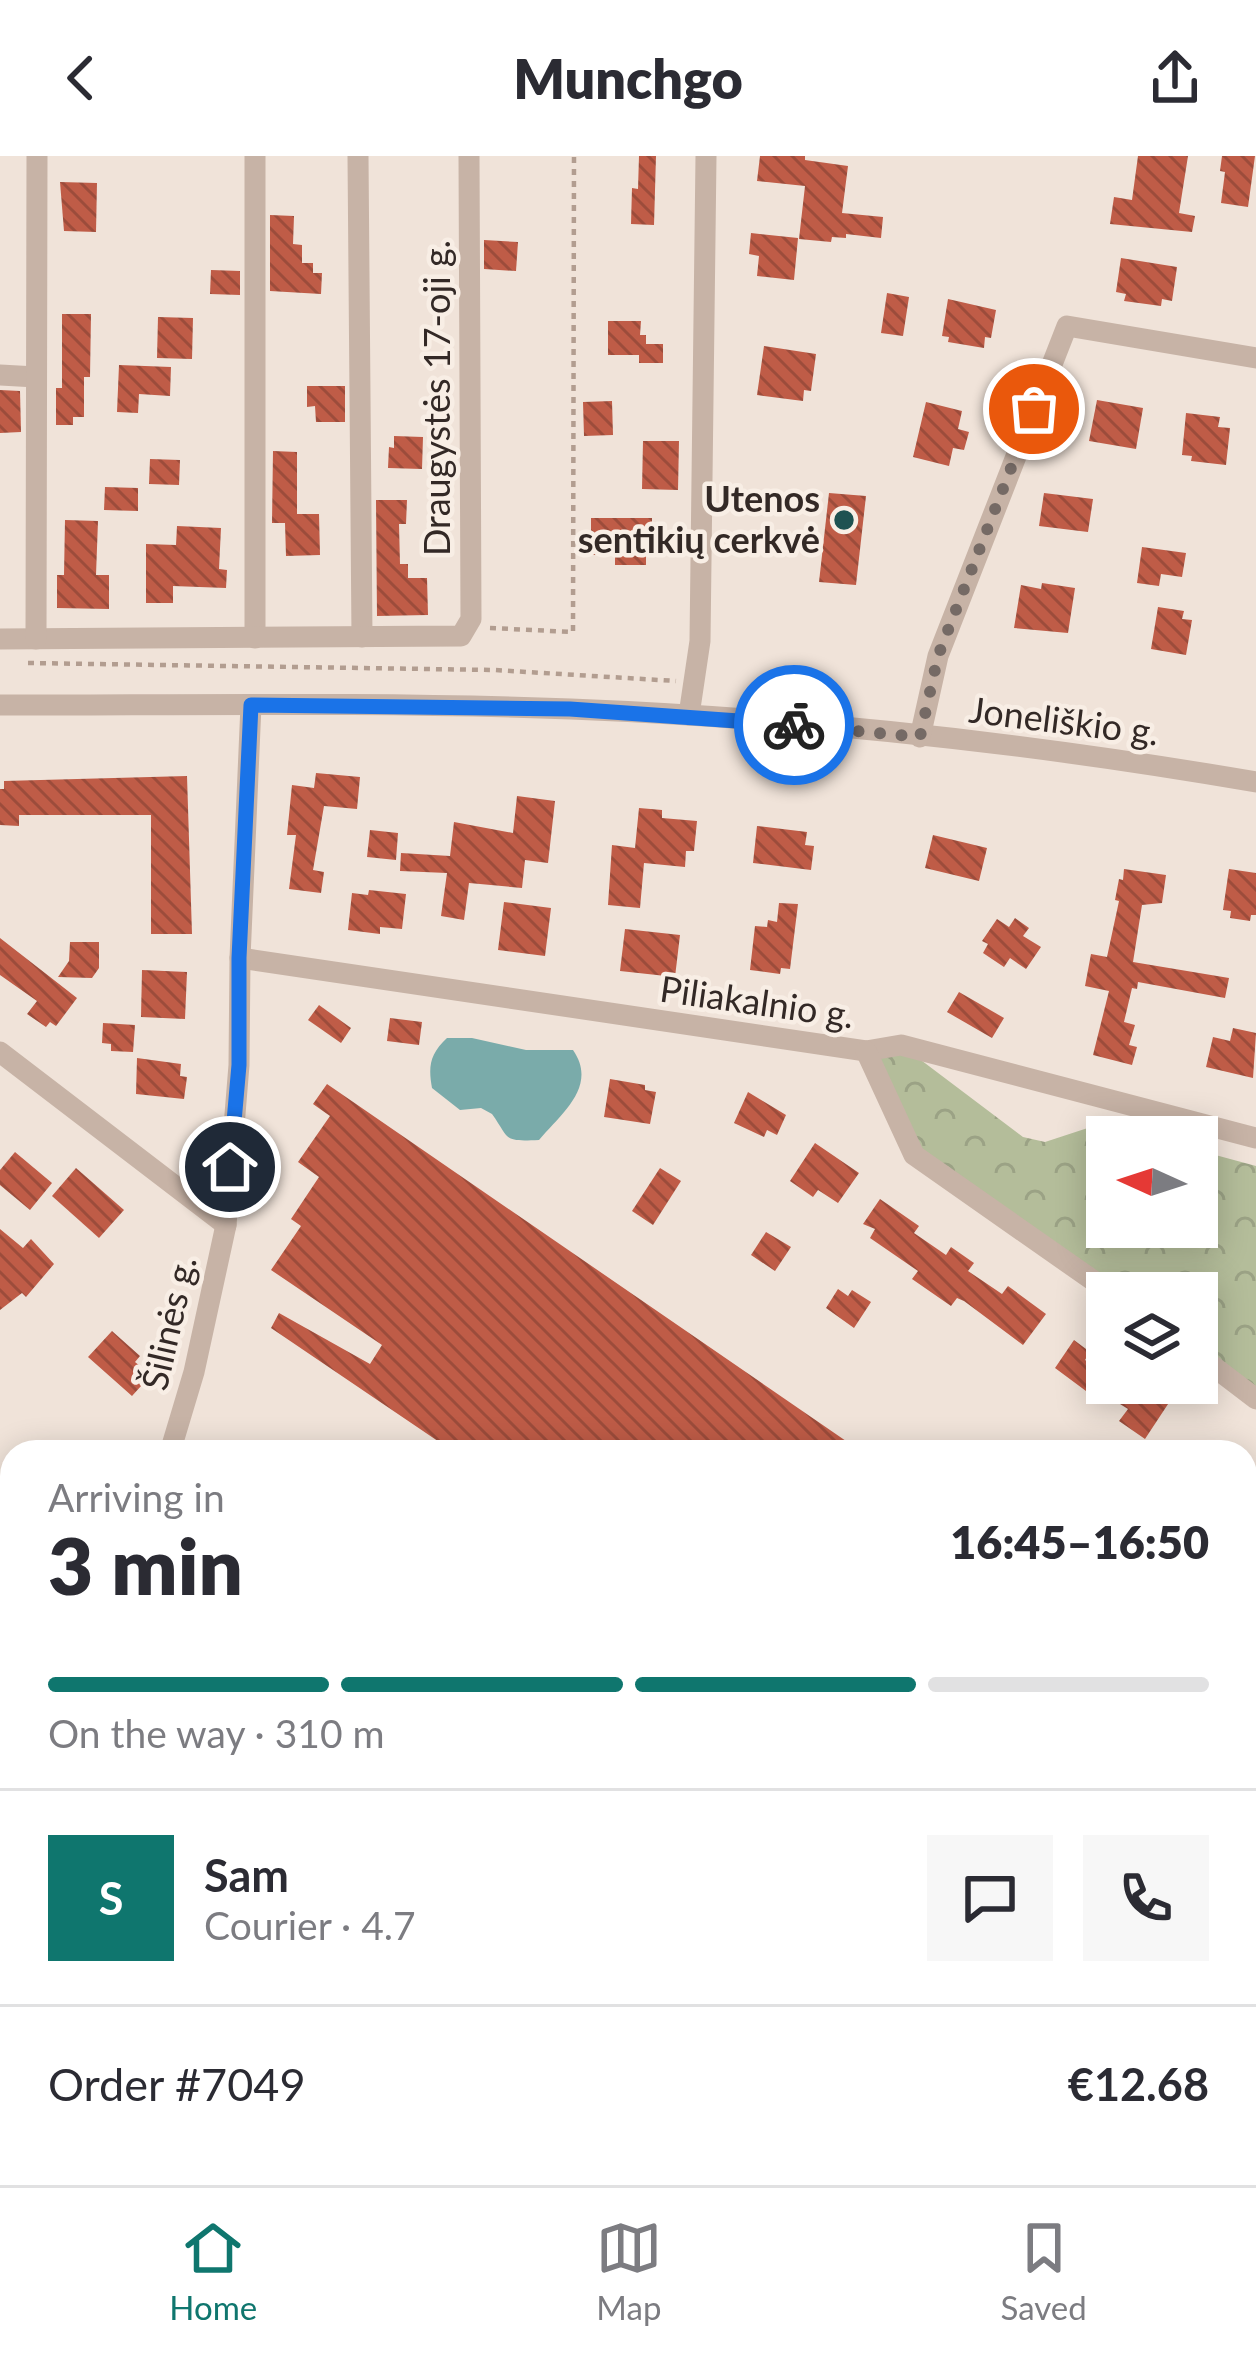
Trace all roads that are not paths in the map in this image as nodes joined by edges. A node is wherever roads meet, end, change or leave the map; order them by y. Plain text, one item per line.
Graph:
1 (37, 156) edge
2 (255, 156) edge
3 (358, 156) edge
4 (469, 156) edge
5 (706, 156) edge
6 (1256, 358) edge
7 (0, 375) edge
8 (36, 377) junction
9 (362, 637) junction
10 (254, 638) junction
11 (0, 639) edge
12 (36, 639) junction
13 (0, 705) edge
14 (251, 705) junction
15 (689, 715) junction
16 (920, 737) junction
17 (1256, 782) edge
18 (239, 958) junction
19 (0, 1052) edge
20 (866, 1052) junction
21 (1256, 1138) edge
22 (226, 1225) junction
23 (1086, 1275) edge
24 (1218, 1370) edge
25 (1256, 1399) edge
26 (174, 1440) edge

1 - 8 street
2 - 10 street
3 - 9 street
4 - 9 street, Draugystės 17-oji g.
5 - 15 street
6 - 16 street
7 - 8 street
8 - 12 street
9 - 10 street
10 - 12 street
11 - 12 street
13 - 14 street, Joneliškio g.
14 - 15 street, Joneliškio g.
14 - 18 street, Šilinės g.
15 - 16 street, Joneliškio g.
16 - 17 street, Joneliškio g.
18 - 20 street, Piliakalnio g.
18 - 22 street, Šilinės g.
19 - 22 street
20 - 21 street, Piliakalnio g.
20 - 23 street
22 - 26 street, Šilinės g.
24 - 25 street

